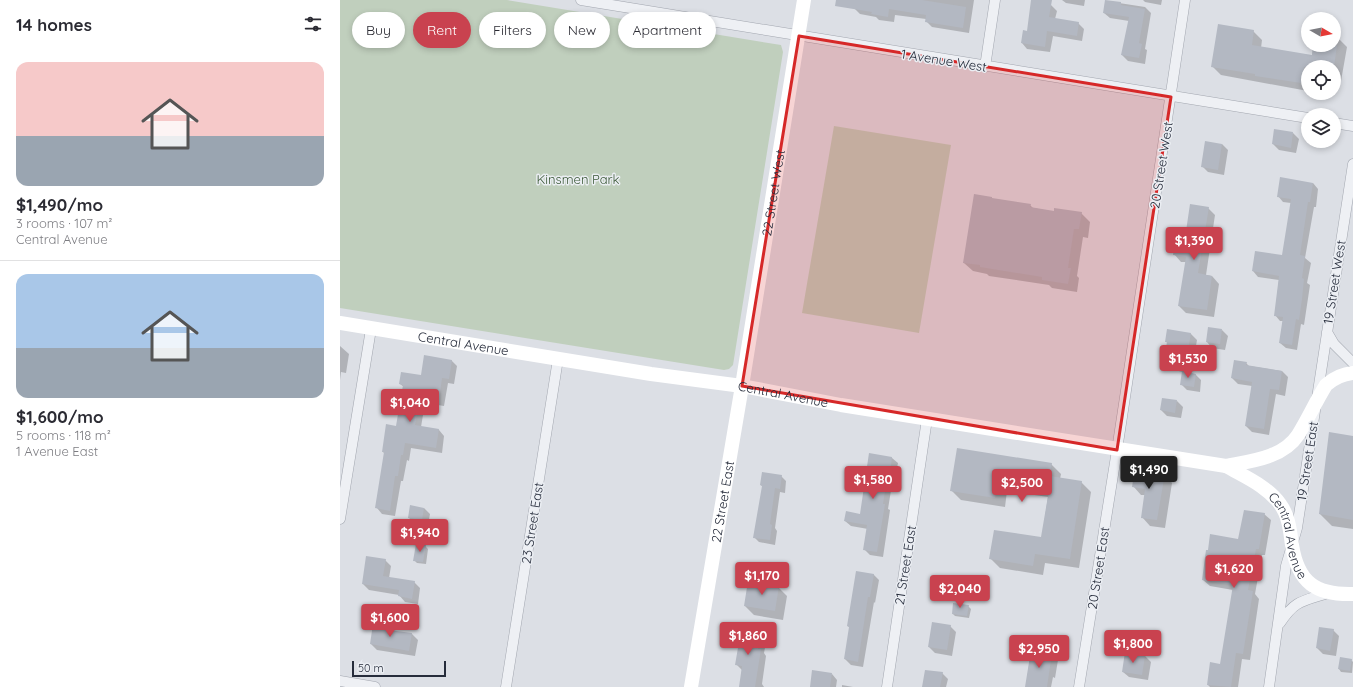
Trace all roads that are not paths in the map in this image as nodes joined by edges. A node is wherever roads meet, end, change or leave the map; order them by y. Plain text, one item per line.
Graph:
1 (581, 0) edge
2 (804, 0) edge
3 (995, 0) edge
4 (1185, 0) edge
5 (610, 2) edge
6 (799, 36) junction
7 (985, 67) junction
8 (1171, 97) junction
9 (1301, 117) edge
10 (1341, 123) edge
11 (1353, 126) edge
12 (1353, 164) edge
13 (340, 323) edge
14 (371, 329) junction
15 (1327, 332) junction
16 (558, 359) junction
17 (1353, 363) edge
18 (1353, 374) edge
19 (742, 386) junction
20 (1317, 400) junction
21 (927, 419) junction
22 (1117, 450) junction
23 (1226, 466) junction
24 (340, 519) edge
25 (1292, 547) junction
26 (1328, 593) junction
27 (1353, 594) edge
28 (1278, 626) junction
29 (340, 682) edge
30 (375, 687) edge
31 (506, 687) edge
32 (691, 687) edge
33 (887, 687) edge
34 (1080, 687) edge
35 (1269, 687) edge

1 - 5 street, 1 Avenue West
2 - 6 street, 22 Street West
3 - 7 street
4 - 8 street, 20 Street West
5 - 6 street, 1 Avenue West
6 - 7 street, 1 Avenue West
6 - 19 street, 22 Street West
7 - 8 street, 1 Avenue West
8 - 9 street, 1 Avenue West
8 - 22 street, 20 Street West
10 - 11 street
12 - 15 street, 19 Street West
13 - 14 street, Central Avenue
14 - 16 street, Central Avenue
14 - 24 street
15 - 17 street
15 - 20 street, 19 Street West
16 - 19 street, Central Avenue
16 - 31 street, 23 Street East
18 - 20 street, Central Avenue
19 - 21 street, Central Avenue
19 - 32 street, 22 Street East
20 - 23 street, Central Avenue
20 - 25 street, 19 Street East
21 - 22 street, Central Avenue
21 - 33 street, 21 Street East
22 - 23 street, Central Avenue
22 - 34 street, 20 Street East
23 - 25 street, Central Avenue
25 - 26 street, Central Avenue
25 - 28 street, 19 Street East
26 - 27 street, Central Avenue
26 - 28 street
28 - 35 street, 19 Street East
29 - 30 street

